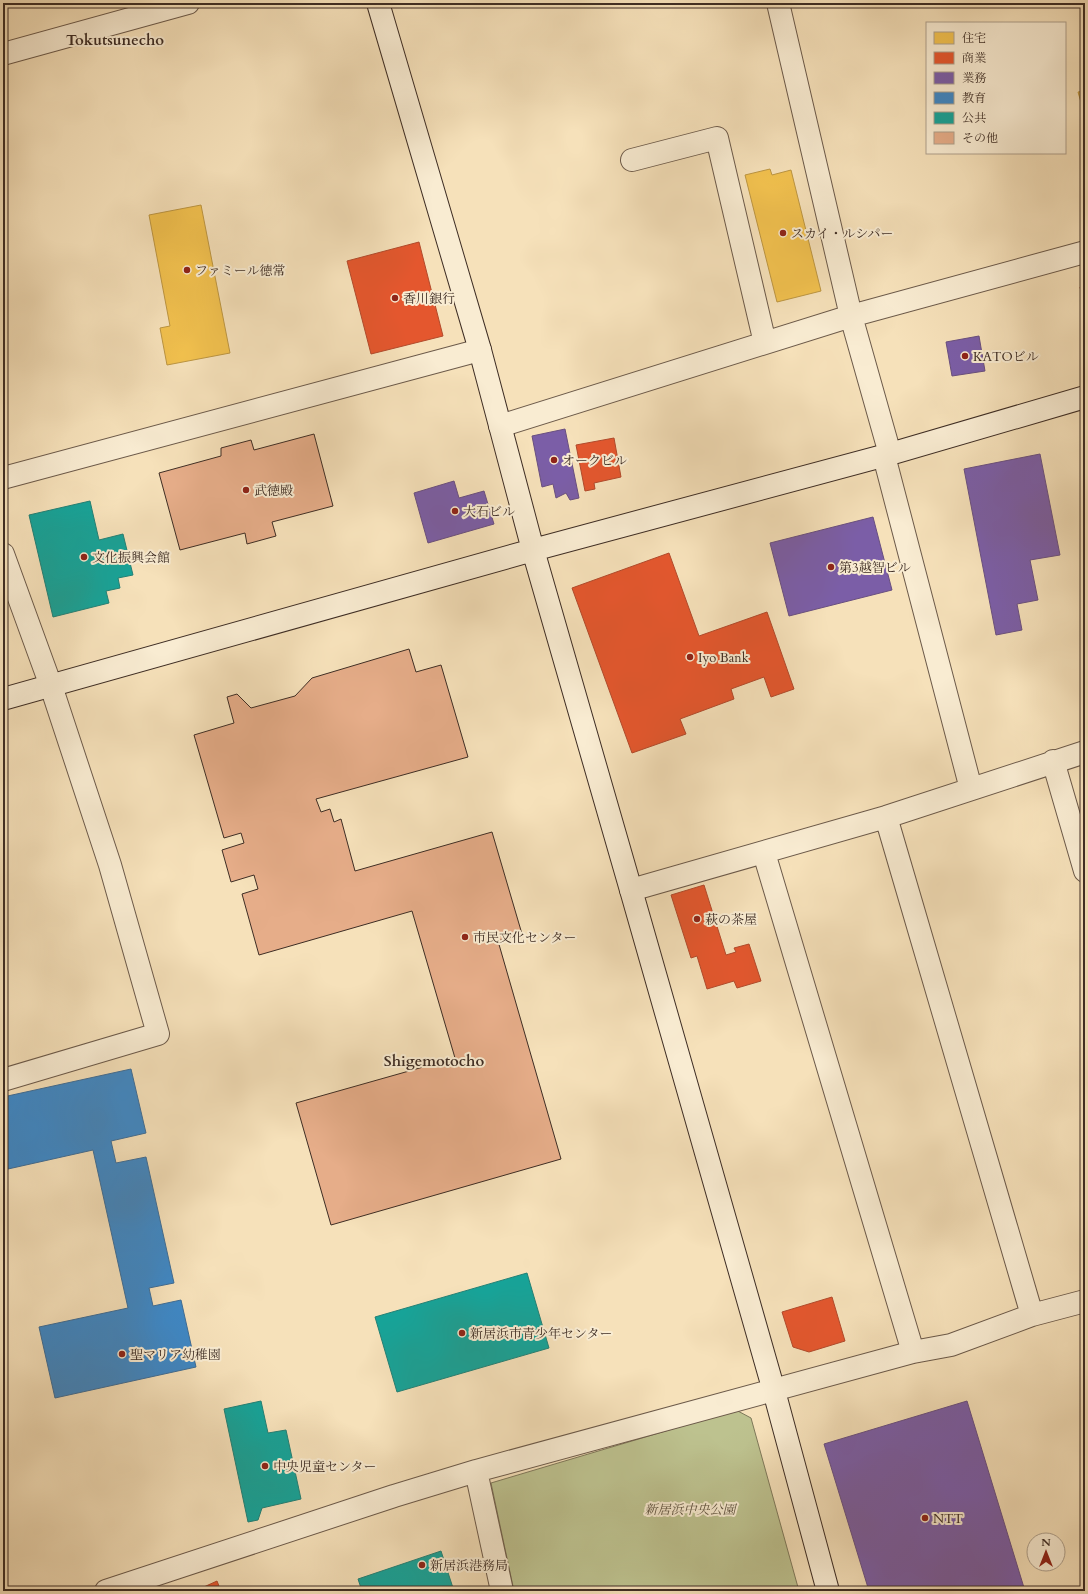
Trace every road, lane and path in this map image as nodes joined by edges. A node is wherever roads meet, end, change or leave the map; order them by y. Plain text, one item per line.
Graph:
1 (188, 3) edge
2 (378, 3) edge
3 (778, 3) edge
4 (3, 54) edge
5 (632, 160) dead end
6 (1085, 252) edge
7 (851, 316) junction
8 (765, 343) junction
9 (480, 350) junction
10 (1085, 397) edge
11 (500, 426) junction
12 (887, 455) junction
13 (3, 478) edge
14 (533, 550) junction
15 (3, 554) edge
16 (51, 686) junction
17 (3, 699) edge
18 (1085, 752) edge
19 (1053, 762) junction
20 (971, 789) junction
21 (886, 817) junction
22 (764, 852) junction
23 (1085, 871) edge
24 (632, 890) junction
25 (3, 1080) edge
26 (1085, 1301) edge
27 (1032, 1315) junction
28 (913, 1352) junction
29 (774, 1391) junction
30 (476, 1472) junction
31 (106, 1591) edge
32 (502, 1591) edge
33 (828, 1591) edge

1 - 4 street
2 - 9 street
3 - 7 street
5 - 8 street
6 - 7 street
7 - 8 street
7 - 12 street
8 - 11 street
9 - 11 street
9 - 13 street
10 - 12 street
11 - 14 street
12 - 14 street
12 - 20 street
14 - 16 street
14 - 24 street
15 - 16 street
16 - 17 street
16 - 25 street
18 - 19 street
19 - 20 street
19 - 23 street
20 - 21 street
21 - 22 street
21 - 27 street
22 - 24 street
22 - 28 street
24 - 29 street
26 - 27 street
27 - 28 street
28 - 29 street
29 - 30 street
29 - 33 street
30 - 31 street
30 - 32 street

